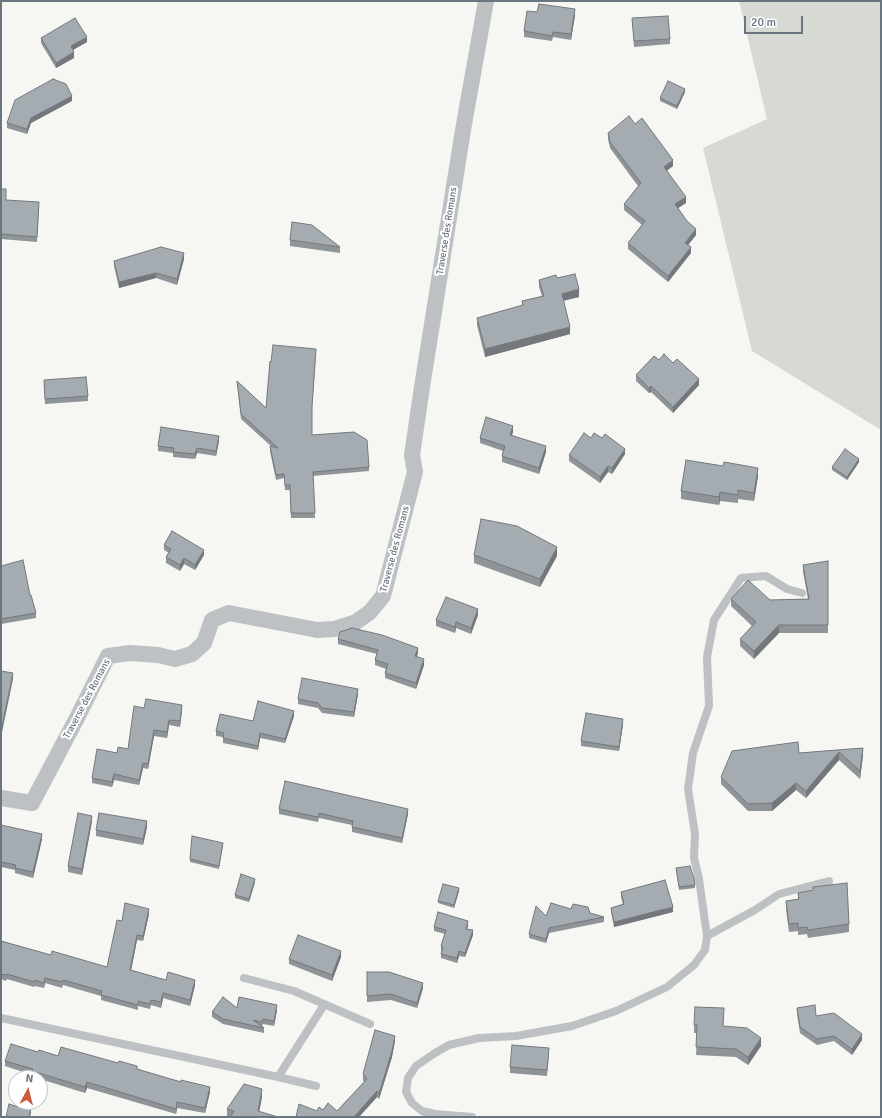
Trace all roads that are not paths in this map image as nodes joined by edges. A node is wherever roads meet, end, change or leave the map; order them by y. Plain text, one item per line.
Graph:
1 (486, 1) edge
2 (802, 593) dead end
3 (1, 798) edge
4 (829, 881) dead end
5 (707, 936) junction
6 (244, 978) dead end
7 (324, 1005) junction
8 (1, 1018) edge
9 (370, 1024) dead end
10 (278, 1077) junction
11 (316, 1086) dead end
12 (472, 1117) edge

1 - 3 street, Traverse des Romans
2 - 5 lane
4 - 5 lane
5 - 12 lane
6 - 7 lane
7 - 9 lane
7 - 10 lane
8 - 10 lane
10 - 11 lane

